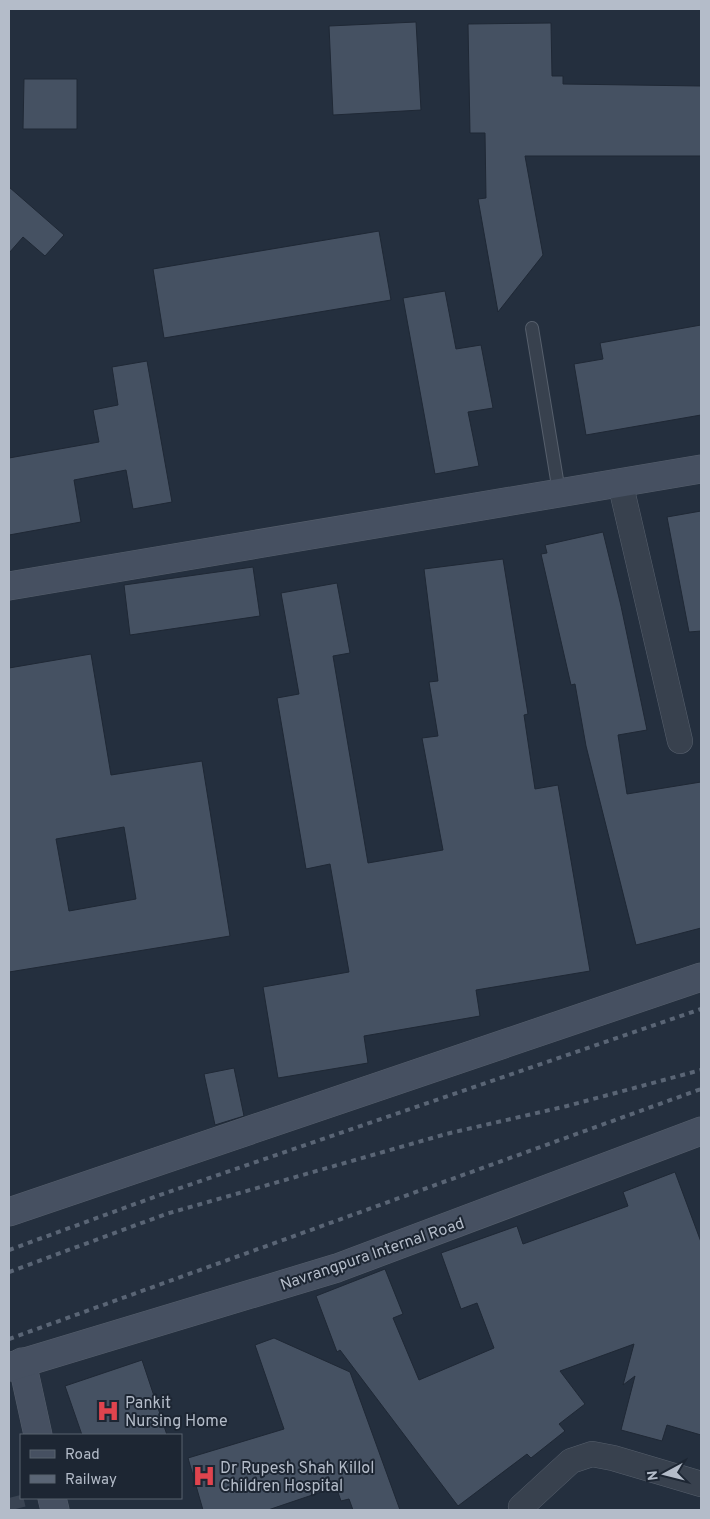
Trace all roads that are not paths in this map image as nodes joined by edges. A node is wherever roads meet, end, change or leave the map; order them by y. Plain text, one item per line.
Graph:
1 (532, 328) dead end
2 (701, 469) edge
3 (620, 482) junction
4 (559, 492) junction
5 (9, 586) edge
6 (680, 741) dead end
7 (701, 977) edge
8 (701, 1131) edge
9 (9, 1212) edge
10 (15, 1365) edge
11 (38, 1434) edge
12 (701, 1484) edge
13 (522, 1510) edge

1 - 4 lane
2 - 3 street
3 - 4 street
3 - 6 street
4 - 5 street
7 - 9 street
8 - 10 street, Navrangpura Internal Road
10 - 11 street
12 - 13 street

